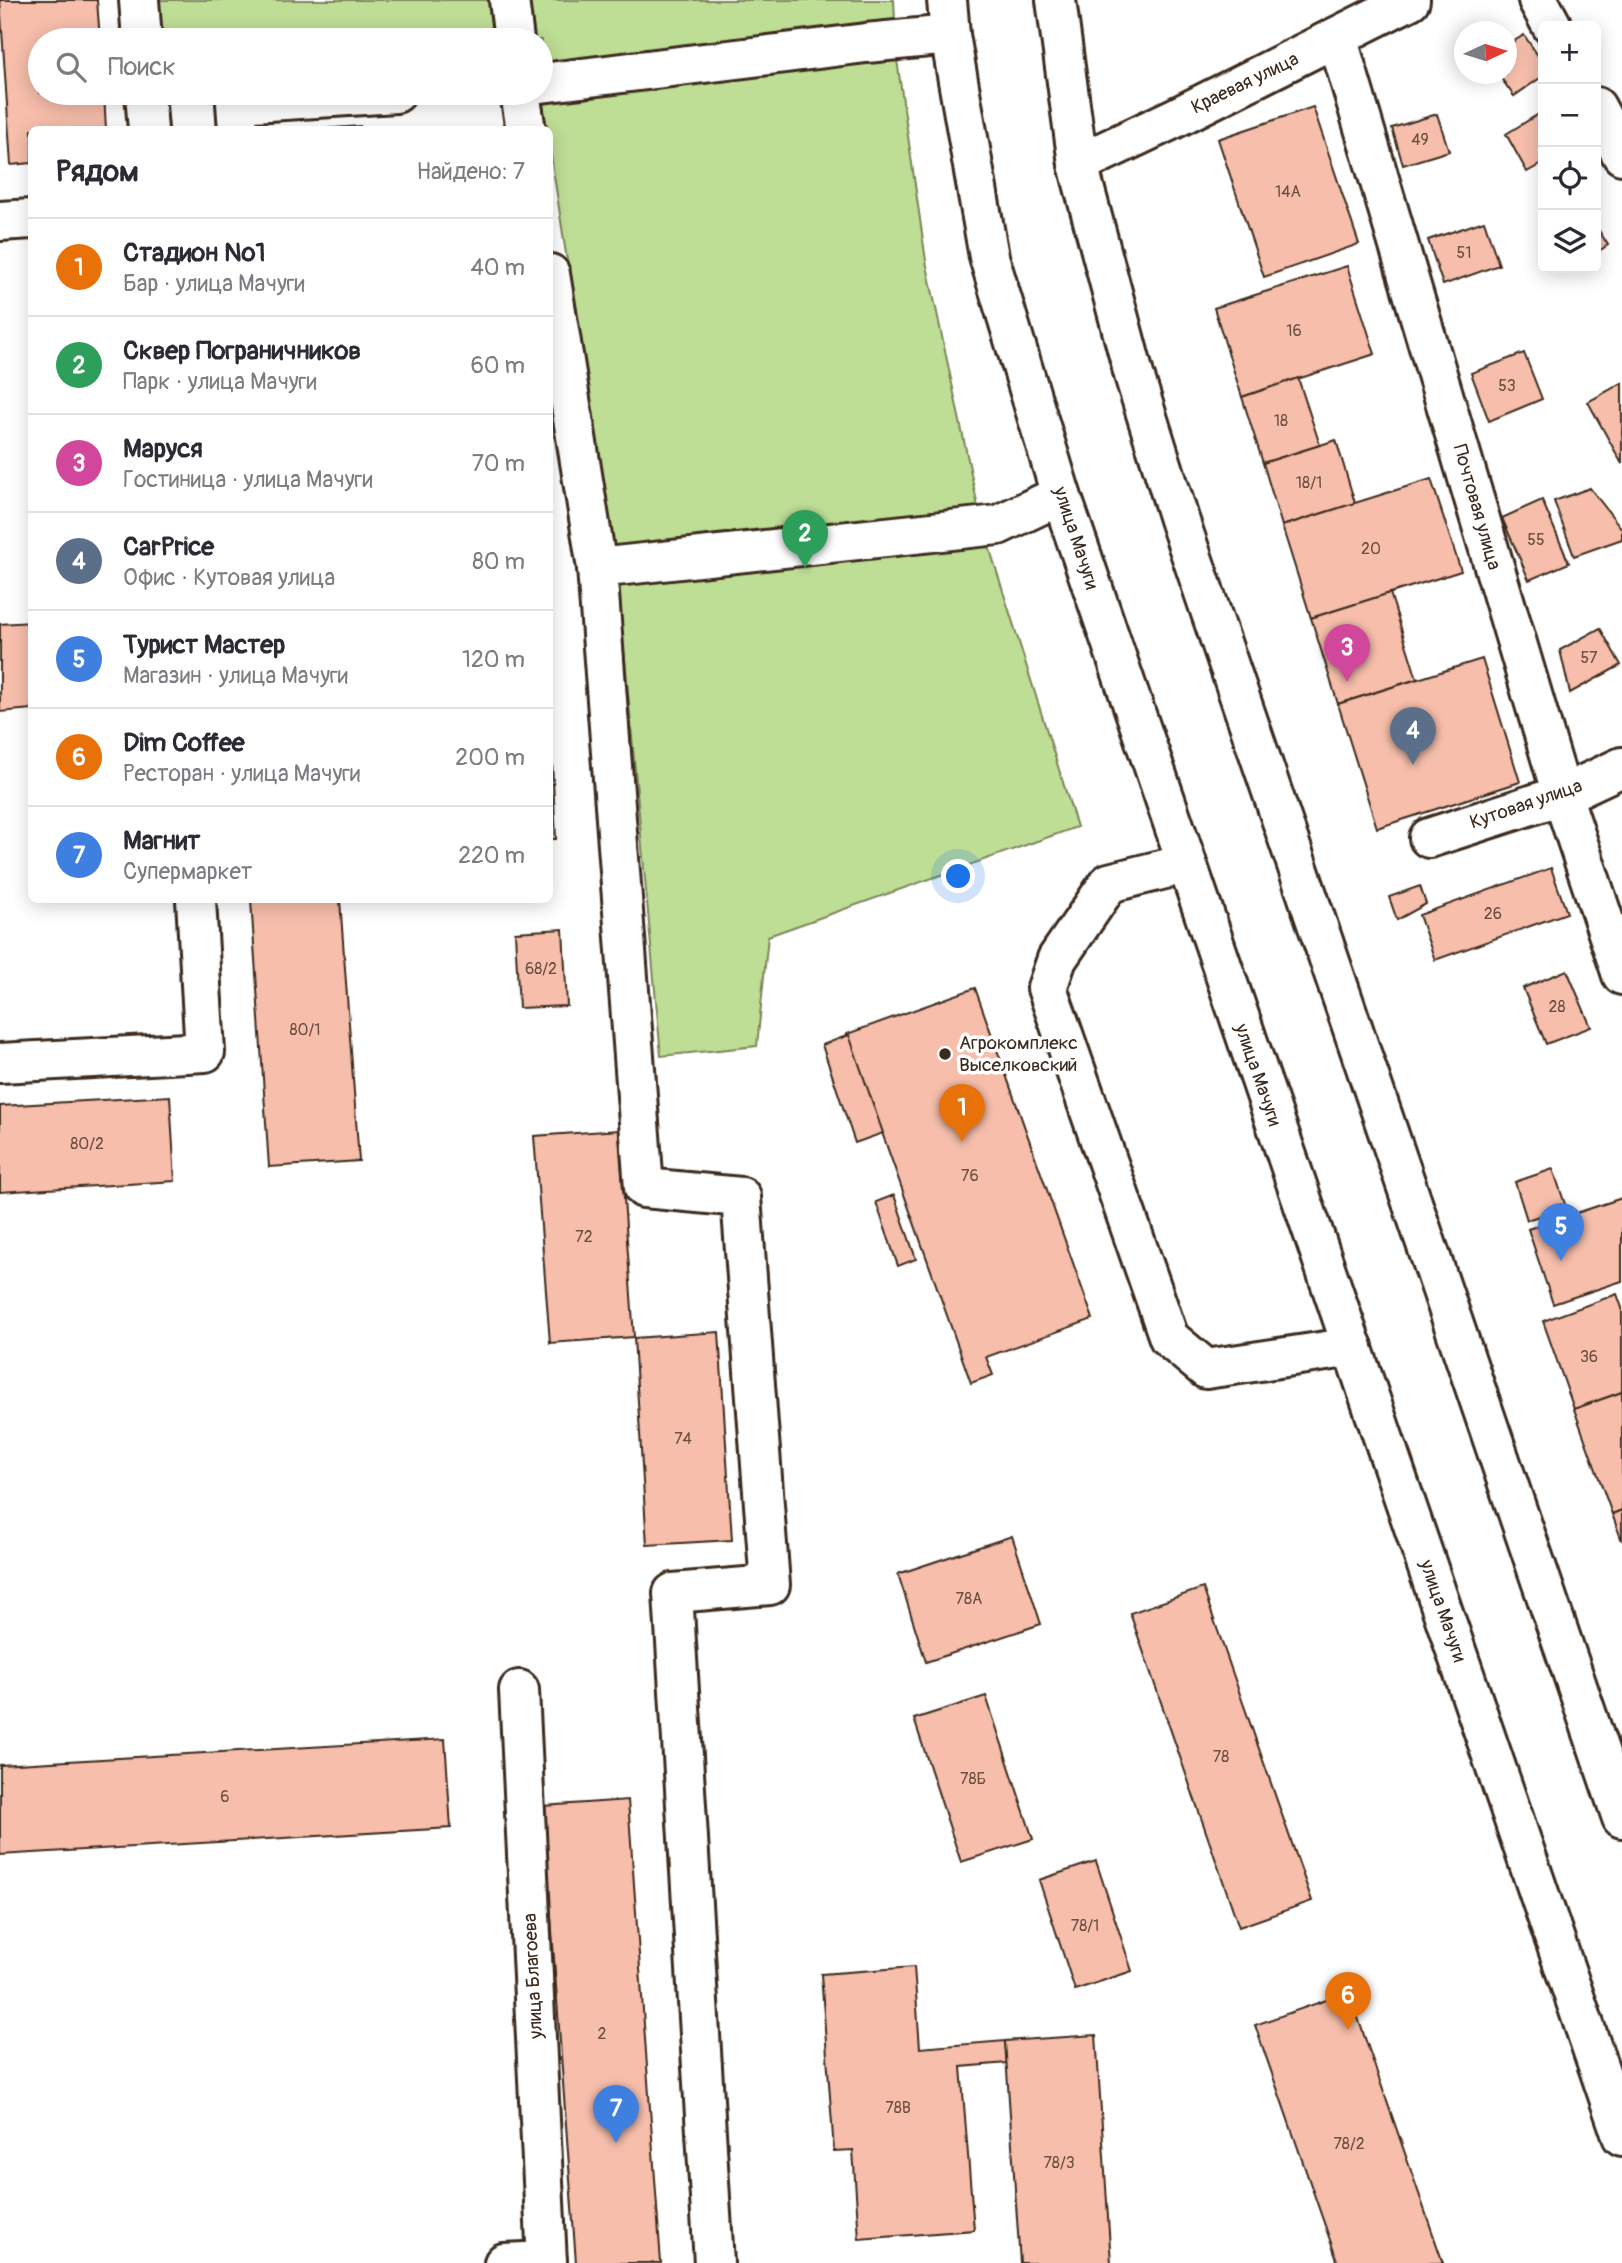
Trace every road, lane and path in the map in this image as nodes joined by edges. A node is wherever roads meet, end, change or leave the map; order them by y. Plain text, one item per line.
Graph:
1 (139, 0) edge
2 (509, 0) edge
3 (1056, 0) edge
4 (1410, 0) edge
5 (1538, 0) edge
6 (949, 18) edge
7 (1549, 21) edge
8 (141, 28) edge
9 (512, 28) edge
10 (1337, 37) junction
11 (553, 82) edge
12 (146, 105) edge
13 (236, 105) edge
14 (522, 105) edge
15 (1601, 116) edge
16 (148, 126) edge
17 (238, 126) edge
18 (525, 126) edge
19 (1622, 155) edge
20 (1077, 164) junction
21 (28, 219) edge
22 (0, 221) edge
23 (553, 293) edge
24 (1061, 495) junction
25 (597, 568) junction
26 (1622, 767) edge
27 (1562, 795) junction
28 (1429, 838) dead end
29 (1185, 864) junction
30 (196, 903) edge
31 (1622, 975) edge
32 (0, 1062) edge
33 (1353, 1347) junction
34 (519, 1690) dead end
35 (1622, 1818) edge
36 (1622, 2136) edge
37 (547, 2262) edge
38 (504, 2263) edge
39 (714, 2263) edge

1 - 8 main road
2 - 9 main road
3 - 20 main road
4 - 10 main road, Краевая улица
5 - 7 main road
6 - 11 main road
6 - 24 main road, улица Мачуги
10 - 20 main road, Краевая улица
10 - 27 main road, Почтовая улица
12 - 16 main road
13 - 17 main road
14 - 18 main road
15 - 19 main road
20 - 35 main road
21 - 22 main road
23 - 25 main road
24 - 25 main road
24 - 29 main road, улица Мачуги
25 - 39 main road
26 - 27 main road, Кутовая улица
27 - 28 main road, Кутовая улица
27 - 31 main road, Почтовая улица
29 - 33 main road, улица Мачуги
29 - 33 main road
30 - 32 main road
33 - 36 main road, улица Мачуги
34 - 37 main road, улица Благоева
37 - 38 main road

